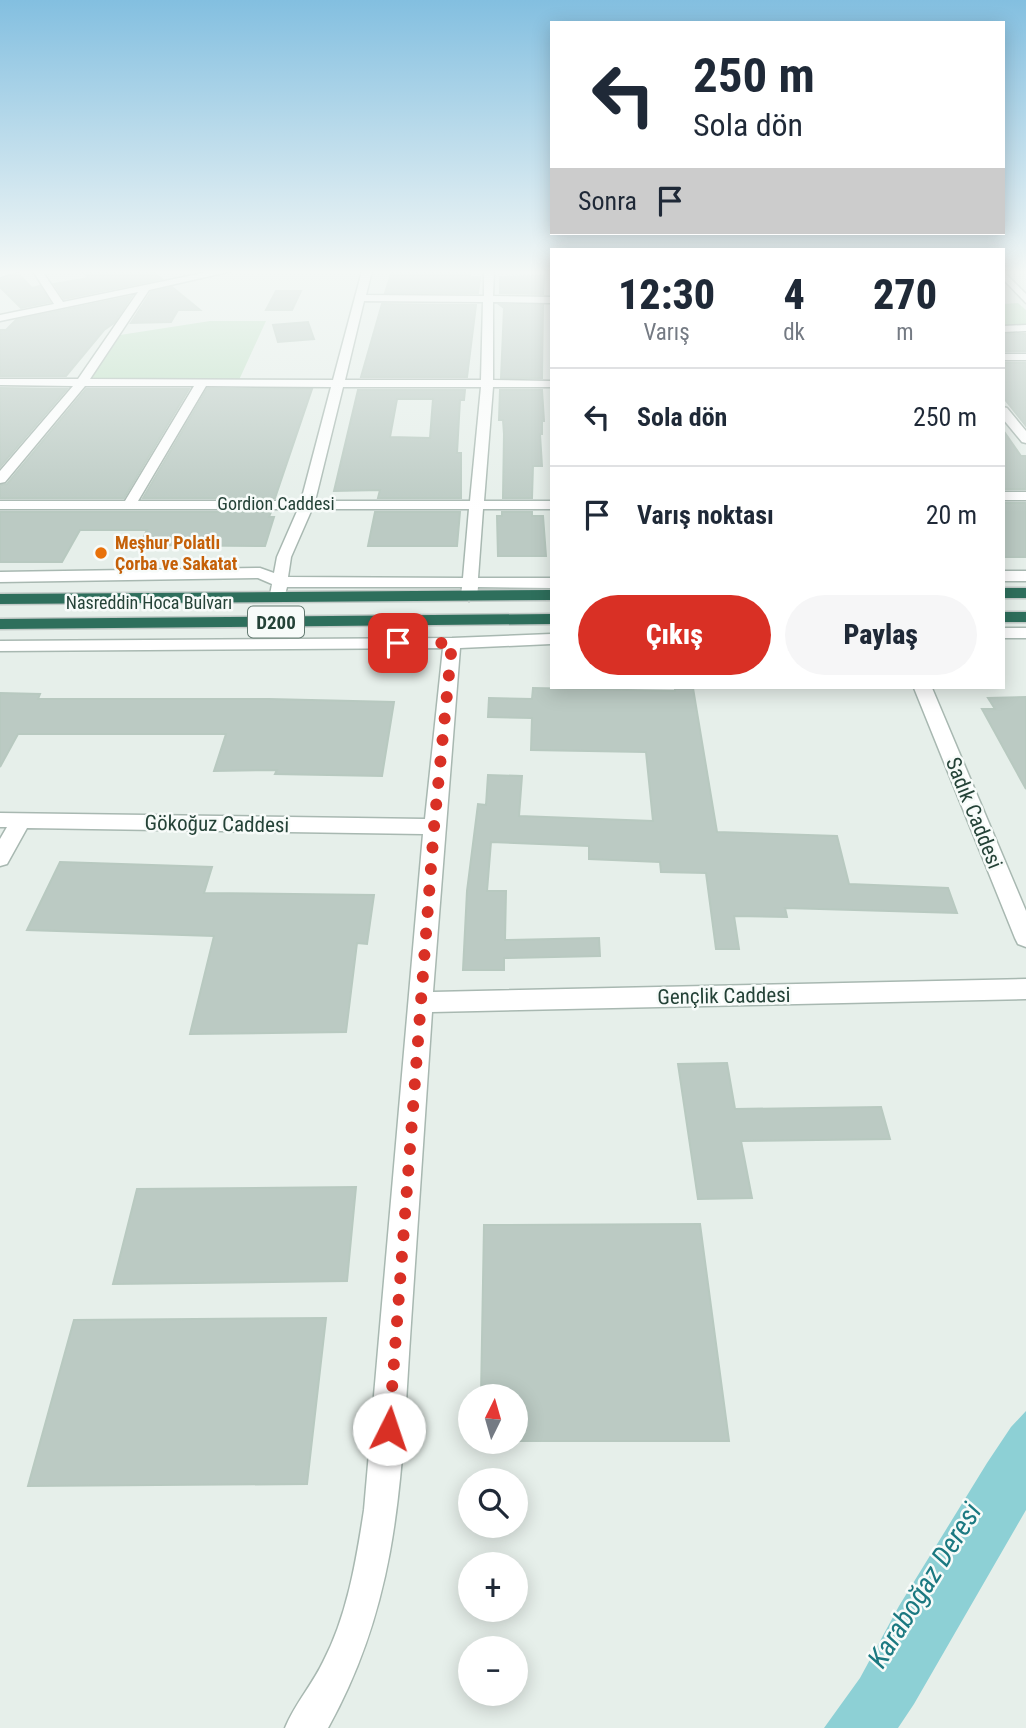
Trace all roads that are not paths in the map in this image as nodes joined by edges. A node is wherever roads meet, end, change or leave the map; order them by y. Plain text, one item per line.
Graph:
1 (102, 352) edge
2 (346, 352) edge
3 (488, 352) edge
4 (1026, 356) edge
5 (1005, 357) edge
6 (0, 382) edge
7 (81, 383) junction
8 (202, 383) junction
9 (338, 383) junction
10 (487, 384) junction
11 (550, 384) edge
12 (1007, 416) edge
13 (1026, 421) edge
14 (1026, 439) edge
15 (0, 479) edge
16 (1005, 496) edge
17 (1026, 496) edge
18 (307, 504) junction
19 (477, 504) junction
20 (0, 505) edge
21 (129, 505) junction
22 (550, 505) edge
23 (1005, 576) edge
24 (1026, 576) edge
25 (0, 577) edge
26 (550, 583) edge
27 (279, 590) junction
28 (470, 590) junction
29 (1005, 593) edge
30 (1026, 593) edge
31 (550, 596) edge
32 (0, 599) edge
33 (1005, 617) edge
34 (1026, 617) edge
35 (550, 619) edge
36 (0, 624) edge
37 (1026, 633) edge
38 (1005, 634) edge
39 (550, 639) edge
40 (452, 643) junction
41 (0, 646) edge
42 (923, 689) edge
43 (10, 820) edge
44 (434, 827) junction
45 (0, 858) edge
46 (1026, 938) edge
47 (1026, 989) edge
48 (422, 1002) junction
49 (307, 1727) edge

1 - 7 street
2 - 9 street
3 - 10 street
4 - 5 street
6 - 7 street
7 - 8 street
7 - 15 street
8 - 9 street
8 - 21 street
9 - 10 street
9 - 18 street
10 - 11 street
10 - 19 street
12 - 13 street
12 - 14 street
16 - 17 street
18 - 19 street, Gordion Caddesi
18 - 21 street, Gordion Caddesi
18 - 27 street
19 - 22 street, Gordion Caddesi
19 - 28 street
20 - 21 street, Gordion Caddesi
23 - 24 street
25 - 27 street
26 - 28 street
27 - 28 highway, Nasreddin Hoca Bulvarı / D200
27 - 32 highway, Nasreddin Hoca Bulvarı / D200
28 - 31 highway, Nasreddin Hoca Bulvarı / D200
29 - 30 highway
33 - 34 highway
35 - 36 highway, Nasreddin Hoca Bulvarı / D200
37 - 38 street
39 - 40 street
40 - 41 street
40 - 44 street
42 - 46 street, Sadık Caddesi
43 - 44 street, Gökoğuz Caddesi
43 - 45 street
44 - 48 street
47 - 48 street, Gençlik Caddesi
48 - 49 street

